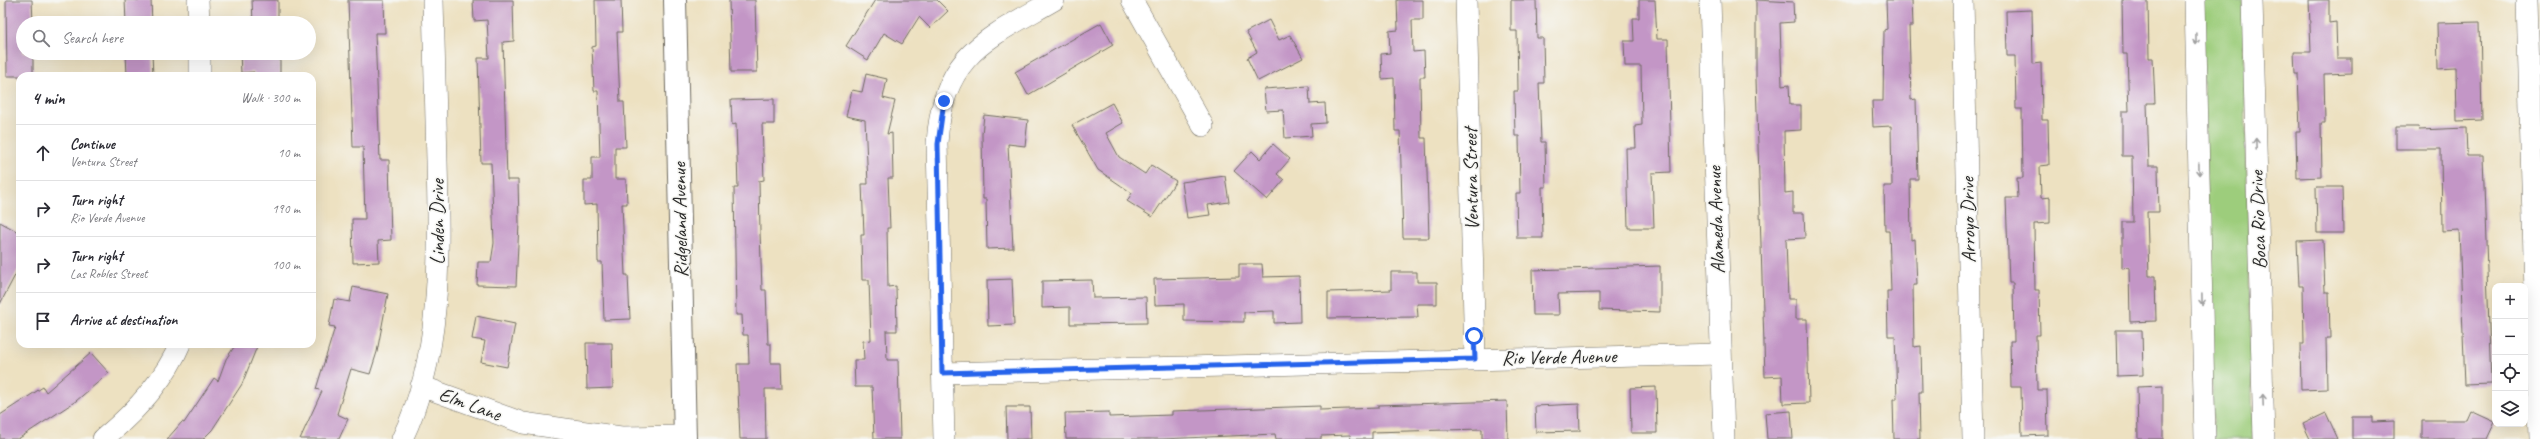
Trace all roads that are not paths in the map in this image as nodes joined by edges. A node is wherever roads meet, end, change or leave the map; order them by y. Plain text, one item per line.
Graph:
1 (198, 0) edge
2 (433, 0) edge
3 (675, 0) edge
4 (1054, 0) edge
5 (1132, 0) edge
6 (1466, 0) edge
7 (1710, 0) edge
8 (1964, 0) edge
9 (2195, 0) edge
10 (2252, 0) edge
11 (2527, 0) edge
12 (199, 16) edge
13 (200, 60) edge
14 (200, 72) edge
15 (1204, 126) dead end
16 (178, 348) edge
17 (1720, 354) junction
18 (1475, 359) junction
19 (942, 373) junction
20 (421, 386) junction
21 (685, 438) edge
22 (103, 439) edge
23 (402, 439) edge
24 (944, 439) edge
25 (1724, 439) edge
26 (1973, 439) edge
27 (2205, 439) edge
28 (2264, 439) edge
29 (2539, 439) edge

1 - 12 street
2 - 20 street, Linden Drive
3 - 21 street, Ridgeland Avenue
4 - 19 street
5 - 15 street
6 - 18 street, Ventura Street
7 - 17 street, Alameda Avenue
8 - 26 street, Arroyo Drive
9 -> 27 street
28 -> 10 street, Boca Rio Drive
11 - 29 street
13 - 14 street
16 - 22 street
17 - 18 street, Rio Verde Avenue
17 - 25 street, Alameda Avenue
18 - 19 street, Rio Verde Avenue
19 - 24 street
20 - 21 street, Elm Lane
20 - 23 street, Linden Drive

